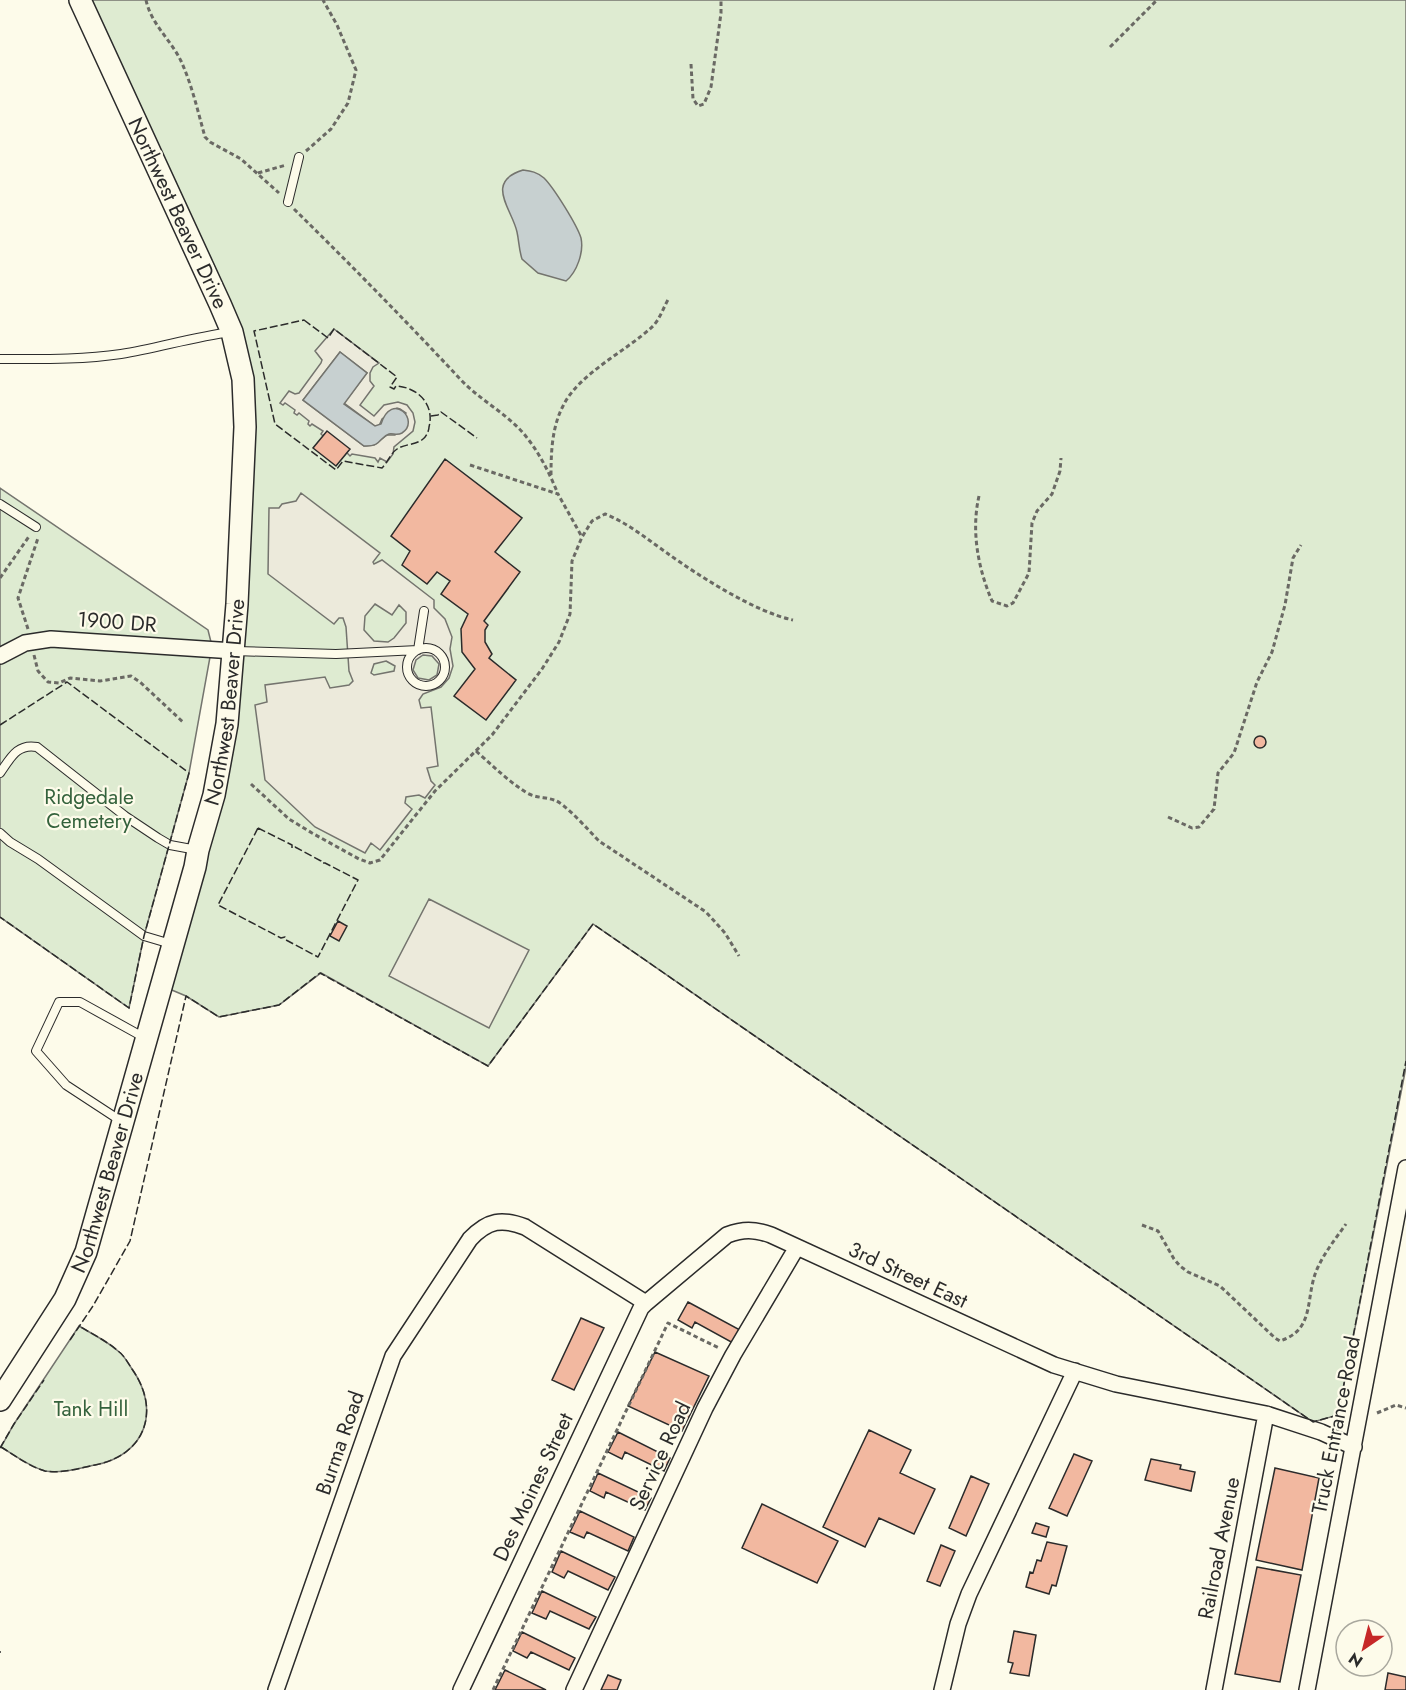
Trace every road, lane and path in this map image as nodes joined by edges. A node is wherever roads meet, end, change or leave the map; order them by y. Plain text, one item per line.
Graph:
1 (80, 0) edge
2 (146, 0) edge
3 (323, 0) edge
4 (721, 0) edge
5 (1157, 0) edge
6 (1110, 47) dead end
7 (692, 64) dead end
8 (298, 157) junction
9 (258, 173) junction
10 (288, 202) junction
11 (669, 298) dead end
12 (232, 332) junction
13 (0, 359) edge
14 (1060, 458) dead end
15 (470, 465) dead end
16 (551, 477) junction
17 (558, 494) junction
18 (980, 496) dead end
19 (0, 504) edge
20 (36, 527) joint
21 (582, 537) junction
22 (1301, 545) dead end
23 (0, 578) edge
24 (424, 611) dead end
25 (793, 620) dead end
26 (418, 650) junction
27 (234, 651) junction
28 (0, 656) edge
29 (476, 751) junction
30 (0, 773) edge
31 (251, 784) dead end
32 (1168, 817) dead end
33 (0, 833) edge
34 (198, 850) junction
35 (172, 945) junction
36 (739, 956) dead end
37 (146, 1039) junction
38 (122, 1122) junction
39 (1406, 1168) edge
40 (1346, 1224) dead end
41 (1142, 1226) dead end
42 (797, 1247) junction
43 (646, 1302) junction
44 (733, 1355) junction
45 (1075, 1371) junction
46 (0, 1400) edge
47 (1406, 1408) edge
48 (1377, 1413) dead end
49 (1266, 1414) junction
50 (1354, 1447) junction
51 (276, 1690) edge
52 (461, 1690) edge
53 (493, 1690) edge
54 (574, 1690) edge
55 (942, 1690) edge
56 (1214, 1690) edge
57 (1307, 1690) edge

1 - 12 main road, Northwest Beaver Drive
2 - 9 path
3 - 8 path
4 - 7 path
5 - 6 path
8 - 9 path
8 - 10 lane
9 - 10 path
10 - 16 path
11 - 16 path
12 - 13 lane
12 - 27 main road, Northwest Beaver Drive
14 - 18 path
15 - 17 path
16 - 17 path
17 - 21 path
19 - 20 lane
20 - 23 path
21 - 25 path
21 - 29 path
22 - 32 path
24 - 26 lane
26 - 26 lane
26 - 27 lane
27 - 28 street, 1900 DR
27 - 34 main road, Northwest Beaver Drive
29 - 31 path
29 - 36 path
30 - 34 lane
33 - 35 lane
34 - 35 main road, Northwest Beaver Drive
35 - 37 main road, Northwest Beaver Drive
37 - 38 main road, Northwest Beaver Drive
37 - 38 lane
38 - 46 main road, Northwest Beaver Drive
39 - 50 street, Truck Entrance Road
40 - 41 path
42 - 43 street, 3rd Street East
42 - 44 street, Service Road
42 - 45 street, 3rd Street East
43 - 51 street, Burma Road
43 - 52 street, Des Moines Street
44 - 53 path
44 - 54 street, Service Road
45 - 49 street, 3rd Street East
45 - 55 street
47 - 48 path
49 - 50 street, 3rd Street East
49 - 56 street, Railroad Avenue
50 - 57 street, Truck Entrance Road

